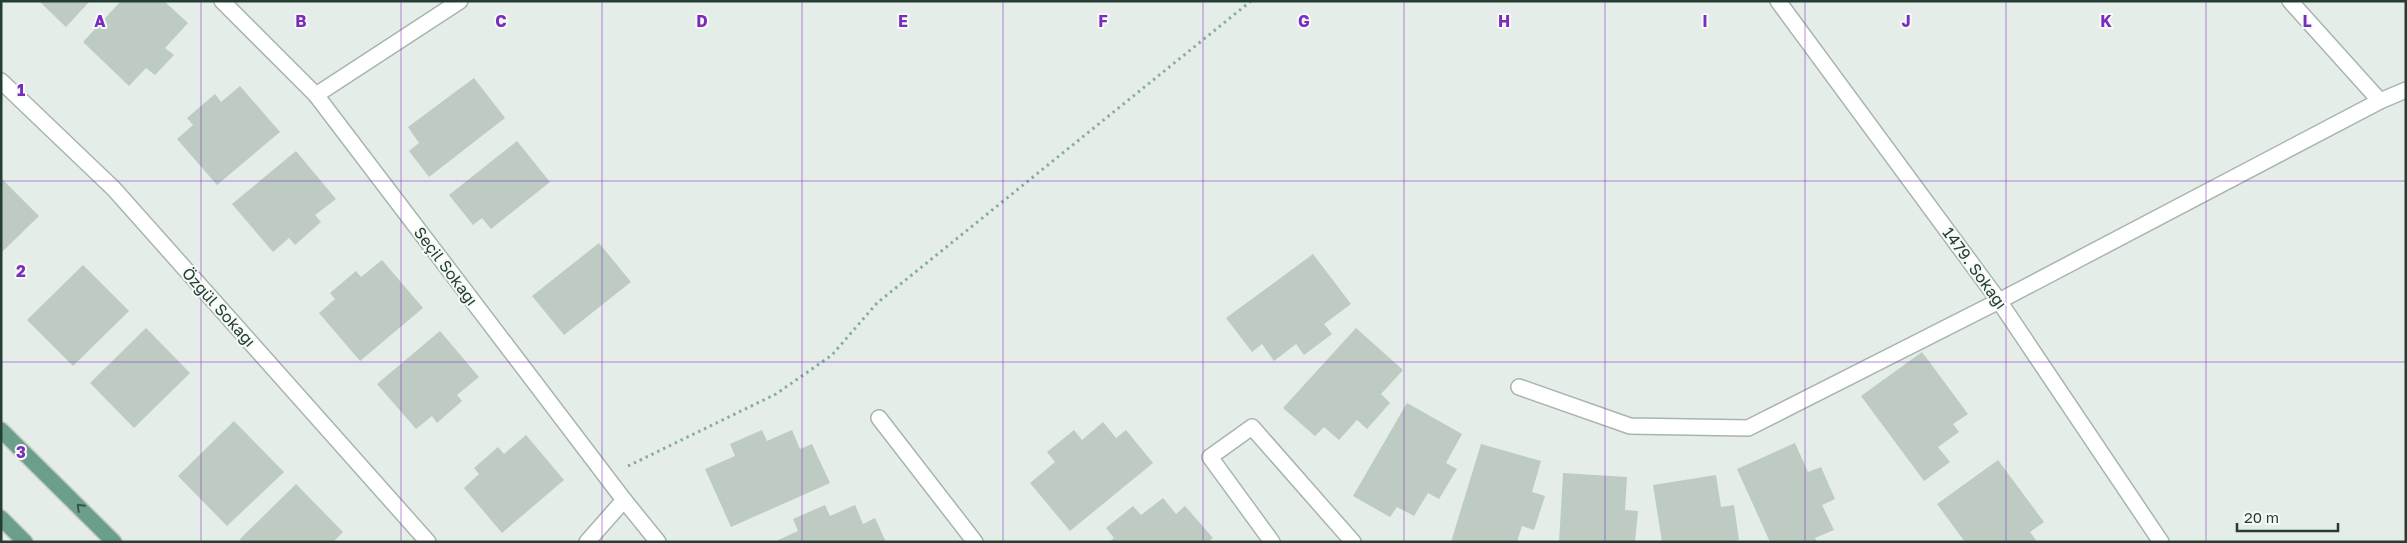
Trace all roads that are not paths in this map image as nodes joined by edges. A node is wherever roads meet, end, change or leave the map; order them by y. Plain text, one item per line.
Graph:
1 (222, 1) edge
2 (460, 1) edge
3 (1778, 1) edge
4 (2290, 1) edge
5 (1, 81) edge
6 (2406, 90) edge
7 (316, 95) junction
8 (2380, 101) junction
9 (2000, 301) junction
10 (1519, 387) dead end
11 (879, 418) dead end
12 (1, 430) edge
13 (624, 500) junction
14 (1, 518) edge
15 (25, 542) edge
16 (114, 542) edge
17 (428, 542) edge
18 (587, 542) edge
19 (658, 542) edge
20 (975, 542) edge
21 (1272, 542) edge
22 (1354, 542) edge
23 (2161, 542) edge

1 - 7 street, Seçil Sokağı
2 - 7 street
3 - 9 street, 1479. Sokağı
4 - 8 street
5 - 17 street, Özgül Sokağı
6 - 8 street
7 - 13 street, Seçil Sokağı
8 - 9 street
9 - 10 street
9 - 23 street, 1479. Sokağı
11 - 20 street
16 -> 12 main road
13 - 18 street
13 - 19 street, Seçil Sokağı
14 - 15 main road
21 - 22 street

